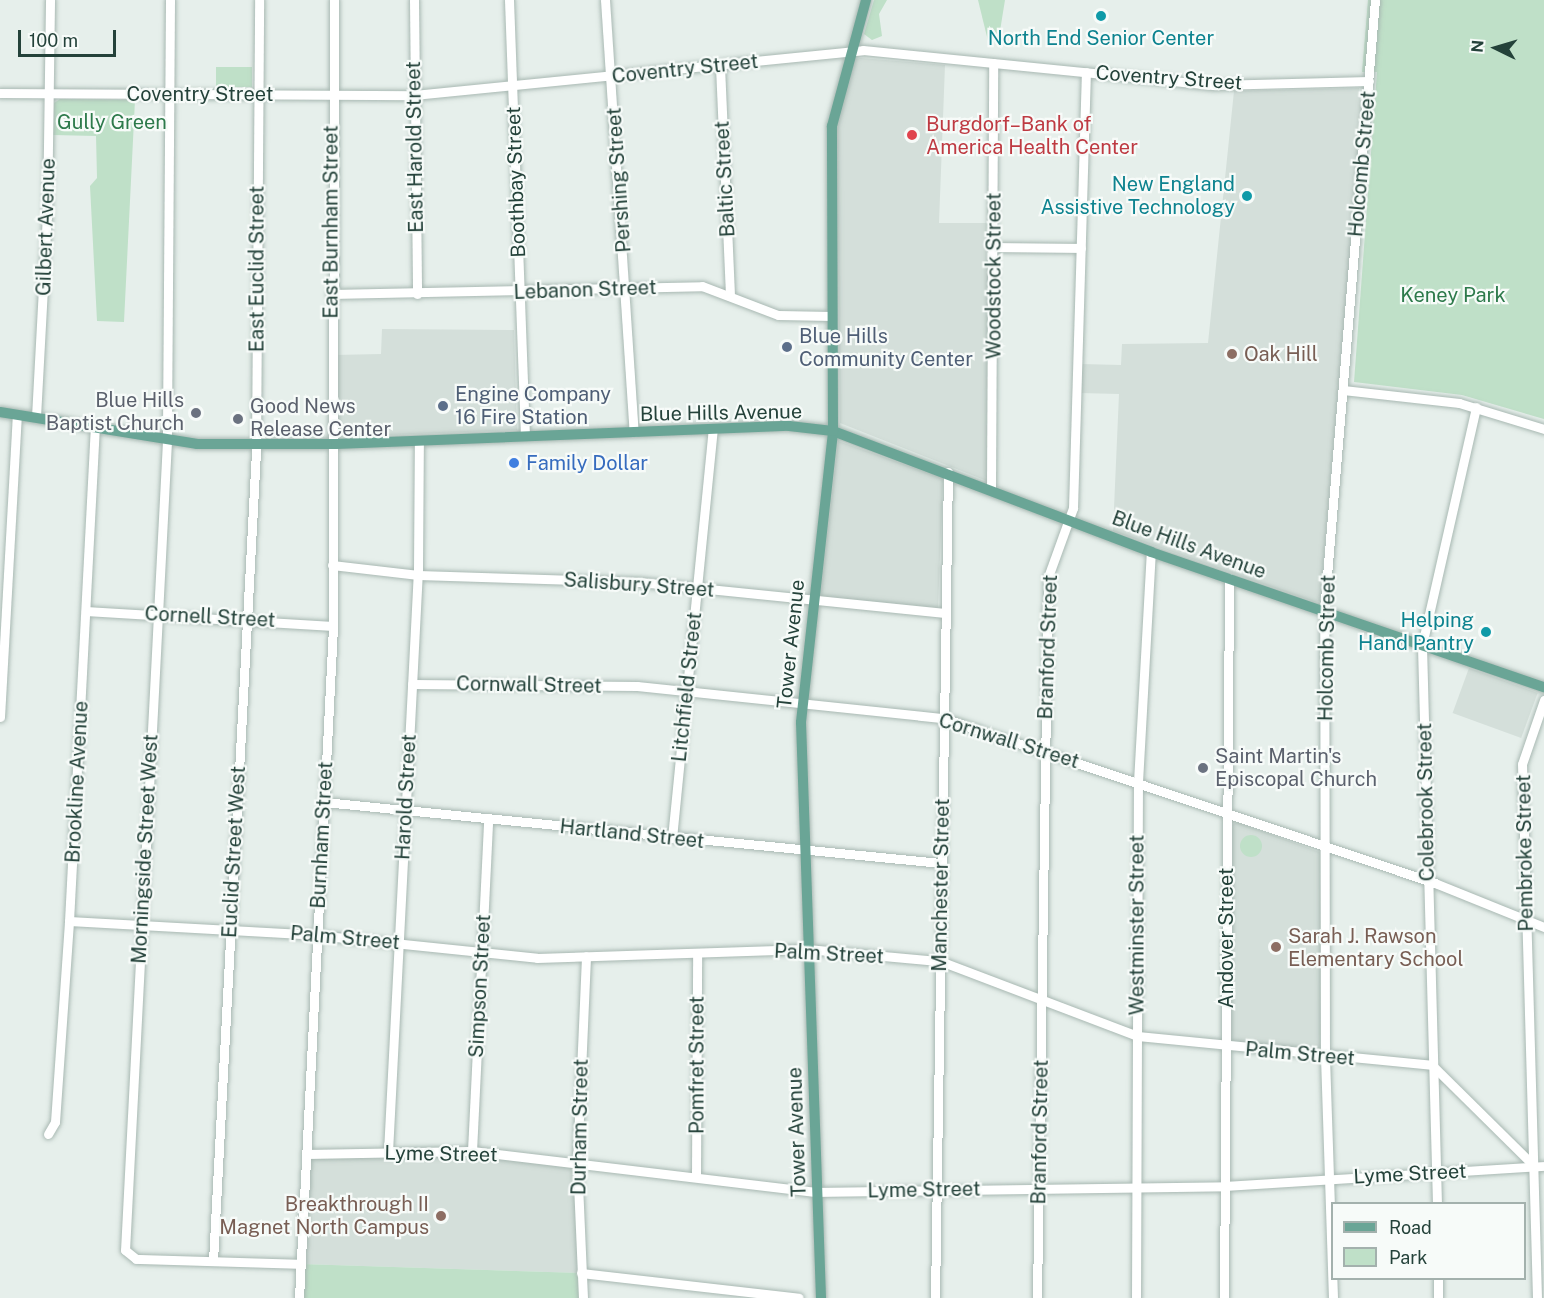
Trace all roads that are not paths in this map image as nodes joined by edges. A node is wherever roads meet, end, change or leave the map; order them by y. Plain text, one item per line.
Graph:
1 (50, 0) edge
2 (170, 0) edge
3 (259, 0) edge
4 (333, 0) edge
5 (414, 0) edge
6 (508, 0) edge
7 (605, 0) edge
8 (866, 0) edge
9 (1375, 0) edge
10 (849, 51) junction
11 (993, 63) junction
12 (720, 66) junction
13 (1086, 72) junction
14 (614, 76) junction
15 (1369, 81) junction
16 (513, 85) junction
17 (0, 93) edge
18 (50, 93) junction
19 (170, 94) junction
20 (259, 94) junction
21 (332, 94) junction
22 (414, 96) junction
23 (994, 247) junction
24 (1081, 248) junction
25 (626, 288) junction
26 (730, 293) junction
27 (331, 294) junction
28 (417, 294) junction
29 (519, 294) junction
30 (832, 316) junction
31 (1343, 390) junction
32 (1476, 407) junction
33 (0, 411) edge
34 (17, 414) junction
35 (36, 417) junction
36 (95, 427) junction
37 (713, 429) junction
38 (1544, 429) edge
39 (834, 431) junction
40 (634, 432) junction
41 (525, 436) junction
42 (167, 441) junction
43 (418, 441) junction
44 (256, 444) junction
45 (330, 444) junction
46 (948, 472) junction
47 (991, 489) junction
48 (1069, 520) junction
49 (1151, 552) junction
50 (333, 565) junction
51 (418, 574) junction
52 (1229, 578) junction
53 (697, 588) junction
54 (813, 600) junction
55 (86, 611) junction
56 (1324, 612) junction
57 (945, 613) junction
58 (158, 614) junction
59 (247, 619) junction
60 (333, 626) junction
61 (1422, 645) junction
62 (412, 684) junction
63 (1544, 687) edge
64 (687, 690) junction
65 (1544, 700) edge
66 (802, 706) junction
67 (0, 717) edge
68 (943, 718) junction
69 (1045, 751) junction
70 (1138, 782) junction
71 (324, 802) junction
72 (405, 810) junction
73 (1227, 813) junction
74 (488, 820) junction
75 (672, 838) junction
76 (1326, 847) junction
77 (804, 851) junction
78 (941, 863) junction
79 (1428, 881) junction
80 (1526, 918) junction
81 (69, 921) junction
82 (141, 925) junction
83 (1544, 927) edge
84 (230, 930) junction
85 (316, 935) junction
86 (399, 944) junction
87 (807, 949) junction
88 (482, 952) junction
89 (697, 953) junction
90 (586, 956) junction
91 (940, 961) junction
92 (1042, 1000) junction
93 (1137, 1036) junction
94 (1226, 1047) junction
95 (1325, 1057) junction
96 (1432, 1065) junction
97 (48, 1134) dead end
98 (472, 1151) junction
99 (388, 1152) junction
100 (306, 1154) junction
101 (577, 1163) junction
102 (1539, 1167) edge
103 (1436, 1173) junction
104 (696, 1176) junction
105 (1329, 1179) junction
106 (1225, 1186) junction
107 (1137, 1187) junction
108 (1040, 1189) junction
109 (936, 1190) junction
110 (817, 1191) junction
111 (1437, 1202) edge
112 (1331, 1238) edge
113 (213, 1260) junction
114 (301, 1264) junction
115 (582, 1273) junction
116 (1332, 1280) edge
117 (1438, 1280) edge
118 (299, 1298) edge
119 (583, 1298) edge
120 (798, 1298) edge
121 (821, 1298) edge
122 (934, 1298) edge
123 (1037, 1298) edge
124 (1136, 1298) edge
125 (1224, 1298) edge
126 (1333, 1298) edge
127 (1438, 1298) edge
128 (1537, 1298) edge

1 - 18 street, Gilbert Avenue
2 - 19 street, Morningside Street West
3 - 20 street, East Euclid Street
4 - 21 street, East Burnham Street
5 - 22 street, East Harold Street
6 - 16 street, Boothbay Street
7 - 14 street, Pershing Street
8 - 10 main road, Tower Avenue
9 - 15 street, Holcomb Street
10 - 11 street, Coventry Street
10 - 12 street, Coventry Street
10 - 30 main road, Tower Avenue
11 - 13 street, Coventry Street
11 - 23 street, Woodstock Street
12 - 14 street, Coventry Street
12 - 26 street, Baltic Street
13 - 15 street, Coventry Street
13 - 24 street, Branford Street
14 - 16 street, Coventry Street
14 - 25 street, Pershing Street
15 - 31 street, Holcomb Street
16 - 22 street, Coventry Street
16 - 29 street, Boothbay Street
17 - 18 street, Coventry Street
18 - 19 street, Coventry Street
18 - 35 street, Gilbert Avenue
19 - 20 street, Coventry Street
19 - 42 street, Morningside Street West
20 - 21 street, Coventry Street
20 - 44 street, East Euclid Street
21 - 22 street, Coventry Street
21 - 27 street, East Burnham Street
22 - 28 street, East Harold Street
23 - 24 street
23 - 47 street, Woodstock Street
24 - 48 street, Branford Street
25 - 26 street, Lebanon Street
25 - 29 street, Lebanon Street
25 - 40 street, Pershing Street
26 - 30 street, Lebanon Street
27 - 28 street, Lebanon Street
27 - 45 street, East Burnham Street
28 - 29 street, Lebanon Street
29 - 41 street, Boothbay Street
30 - 39 main road, Tower Avenue
31 - 32 street
31 - 56 street, Holcomb Street
32 - 38 street
32 - 61 street, Colebrook Street
33 - 34 main road, Blue Hills Avenue
34 - 35 main road, Blue Hills Avenue
34 - 67 street
35 - 36 main road, Blue Hills Avenue
36 - 42 main road, Blue Hills Avenue
36 - 55 street, Brookline Avenue
37 - 39 main road, Blue Hills Avenue
37 - 40 main road, Blue Hills Avenue
37 - 53 street, Litchfield Street
39 - 46 main road, Blue Hills Avenue
39 - 54 main road, Tower Avenue
40 - 41 main road, Blue Hills Avenue
41 - 43 main road, Blue Hills Avenue
42 - 44 main road, Blue Hills Avenue
42 - 58 street, Morningside Street West
43 - 45 main road, Blue Hills Avenue
43 - 51 street, Harold Street
44 - 45 main road, Blue Hills Avenue
44 - 59 street, Euclid Street West
45 - 50 street, Burnham Street
46 - 47 main road, Blue Hills Avenue
46 - 57 street, Manchester Street
47 - 48 main road, Blue Hills Avenue
48 - 49 main road, Blue Hills Avenue
48 - 69 street, Branford Street
49 - 52 main road, Blue Hills Avenue
49 - 70 street, Westminster Street
50 - 51 street, Salisbury Street
50 - 60 street, Burnham Street
51 - 53 street, Salisbury Street
51 - 62 street, Harold Street
52 - 56 main road, Blue Hills Avenue
52 - 73 street, Andover Street
53 - 54 street, Salisbury Street
53 - 64 street, Litchfield Street
54 - 57 street, Salisbury Street
54 - 66 main road, Tower Avenue
55 - 58 street, Cornell Street
55 - 81 street, Brookline Avenue
56 - 61 main road, Blue Hills Avenue
56 - 76 street, Holcomb Street
57 - 68 street, Manchester Street
58 - 59 street, Cornell Street
58 - 82 street, Morningside Street West
59 - 60 street, Cornell Street
59 - 84 street, Euclid Street West
60 - 71 street, Burnham Street
61 - 63 main road, Blue Hills Avenue
61 - 79 street, Colebrook Street
62 - 64 street, Cornwall Street
62 - 72 street, Harold Street
64 - 66 street, Cornwall Street
64 - 75 street, Litchfield Street
65 - 80 street, Pembroke Street
66 - 68 street, Cornwall Street
66 - 77 main road, Tower Avenue
68 - 69 street, Cornwall Street
68 - 78 street, Manchester Street
69 - 70 street, Cornwall Street
69 - 92 street, Branford Street
70 - 73 street, Cornwall Street
70 - 93 street, Westminster Street
71 - 72 street, Hartland Street
71 - 85 street, Burnham Street
72 - 74 street, Hartland Street
72 - 86 street, Harold Street
73 - 76 street, Cornwall Street
73 - 94 street, Andover Street
74 - 75 street, Hartland Street
74 - 88 street, Simpson Street
75 - 77 street, Hartland Street
76 - 79 street, Cornwall Street
76 - 95 street, Holcomb Street
77 - 78 street, Hartland Street
77 - 87 main road, Tower Avenue
78 - 91 street, Manchester Street
79 - 80 street, Cornwall Street
79 - 96 street, Colebrook Street
80 - 83 street, Cornwall Street
80 - 102 street, Pembroke Street
81 - 82 street, Palm Street
81 - 97 street, Brookline Avenue
82 - 84 street, Palm Street
82 - 113 street, Morningside Street West
84 - 85 street, Palm Street
84 - 113 street, Euclid Street West
85 - 86 street, Palm Street
85 - 100 street, Burnham Street
86 - 88 street, Palm Street
86 - 99 street, Harold Street
87 - 89 street, Palm Street
87 - 91 street, Palm Street
87 - 110 main road, Tower Avenue
88 - 90 street, Palm Street
88 - 98 street, Simpson Street
89 - 90 street, Palm Street
89 - 104 street, Pomfret Street
90 - 101 street, Durham Street
91 - 92 street, Palm Street
91 - 109 street, Manchester Street
92 - 93 street, Palm Street
92 - 108 street, Branford Street
93 - 94 street, Palm Street
93 - 107 street, Westminster Street
94 - 95 street, Palm Street
94 - 106 street, Andover Street
95 - 96 street, Palm Street
95 - 105 street, Holcomb Street
96 - 102 street
96 - 103 street, Colebrook Street
98 - 99 street, Lyme Street
98 - 101 street, Lyme Street
99 - 100 street, Lyme Street
100 - 114 street, Burnham Street
101 - 104 street, Lyme Street
101 - 115 street, Durham Street
102 - 103 street, Lyme Street
102 - 128 street, Pembroke Street
103 - 105 street, Lyme Street
103 - 111 street, Colebrook Street
104 - 110 street, Lyme Street
105 - 106 street, Lyme Street
105 - 112 street, Holcomb Street
106 - 107 street, Lyme Street
106 - 125 street, Andover Street
107 - 108 street, Lyme Street
107 - 124 street, Westminster Street
108 - 109 street, Lyme Street
108 - 123 street, Branford Street
109 - 110 street, Lyme Street
109 - 122 street, Manchester Street
110 - 121 main road, Tower Avenue
113 - 114 street
114 - 118 street, Burnham Street
115 - 119 street, Durham Street
115 - 120 street
116 - 126 street, Holcomb Street
117 - 127 street

